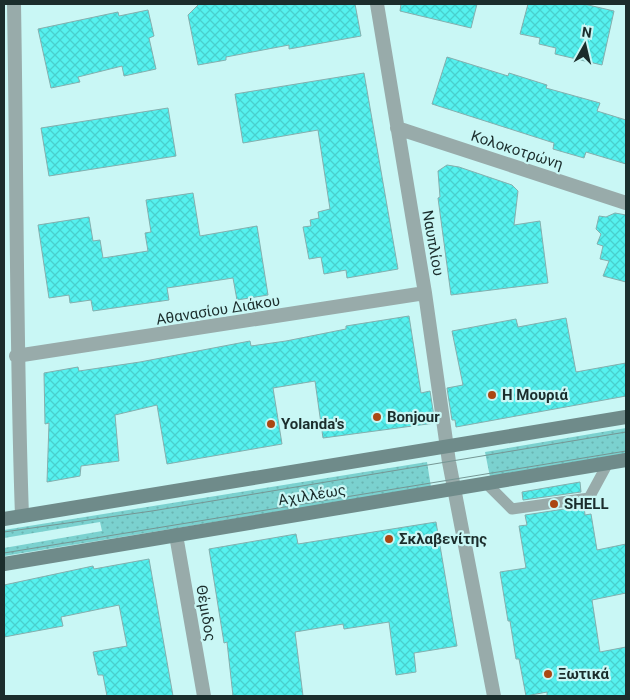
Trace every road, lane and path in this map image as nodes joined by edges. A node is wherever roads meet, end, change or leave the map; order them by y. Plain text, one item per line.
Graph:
1 (14, 4) edge
2 (377, 4) edge
3 (397, 128) junction
4 (626, 203) edge
5 (425, 293) junction
6 (16, 356) junction
7 (626, 417) edge
8 (447, 447) junction
9 (626, 460) edge
10 (608, 463) junction
11 (486, 483) junction
12 (455, 488) junction
13 (22, 516) junction
14 (4, 520) edge
15 (176, 535) junction
16 (4, 564) edge
17 (204, 696) edge
18 (494, 696) edge

1 - 6 street
2 - 3 street, Ναυπλίου
3 - 4 street, Κολοκοτρώνη
3 - 5 street, Ναυπλίου
5 - 6 street, Αθανασίου Διάκου
5 - 8 street, Ναυπλίου
6 - 13 street
7 - 8 main road, Αχιλλέως
8 - 12 street, Ναυπλίου
8 - 13 main road, Αχιλλέως
9 - 10 main road, Αχιλλέως
10 - 11 main road, Αχιλλέως
10 - 11 lane
11 - 12 main road, Αχιλλέως
12 - 15 main road, Αχιλλέως
12 - 18 street, Ναυπλίου
13 - 14 main road, Αχιλλέως
15 - 16 main road, Αχιλλέως
15 - 17 street, Θέμιδος

